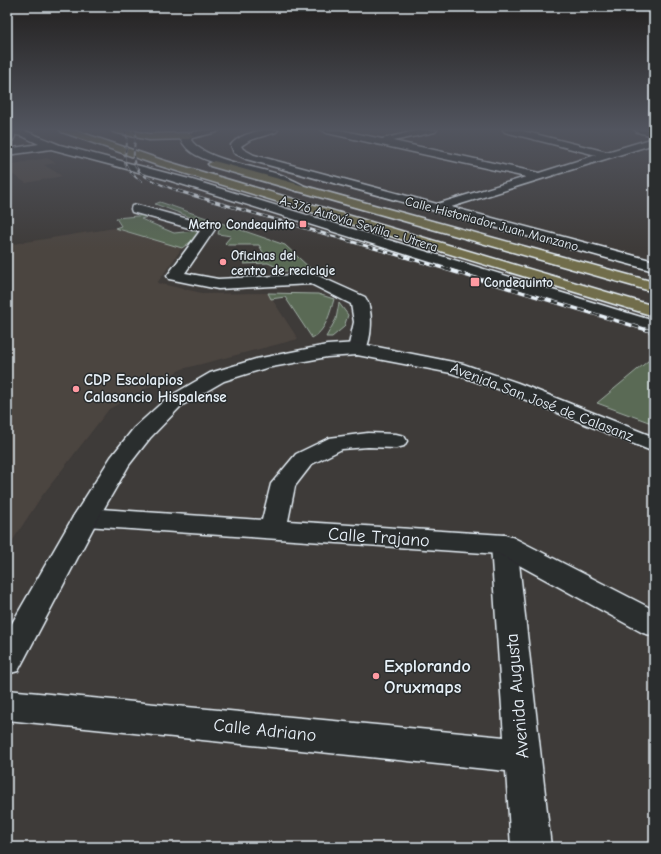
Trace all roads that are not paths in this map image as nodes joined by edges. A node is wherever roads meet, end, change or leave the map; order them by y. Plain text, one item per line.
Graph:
1 (144, 170) edge
2 (184, 170) edge
3 (234, 170) edge
4 (255, 170) edge
5 (294, 170) edge
6 (512, 170) edge
7 (560, 170) edge
8 (540, 176) junction
9 (298, 188) junction
10 (436, 208) junction
11 (137, 209) dead end
12 (654, 266) edge
13 (654, 287) edge
14 (654, 311) edge
15 (654, 327) edge
16 (357, 350) junction
17 (396, 441) dead end
18 (654, 445) edge
19 (86, 516) junction
20 (273, 530) junction
21 (504, 545) junction
22 (654, 624) edge
23 (7, 661) edge
24 (7, 705) edge
25 (522, 756) junction
26 (531, 847) edge

1 - 15 street
2 - 14 main road, A-376 Autovía Sevilla - Utrera
3 - 9 main road, A-376 Autovía Sevilla - Utrera
4 - 9 street
5 - 10 street, Calle Historiador Juan Manzano
6 - 8 street
7 - 8 street
8 - 10 street
9 - 13 main road, A-376 Autovía Sevilla - Utrera
10 - 12 street, Calle Historiador Juan Manzano
11 - 16 street
16 - 18 street, Avenida San José de Calasanz
16 - 19 street, Avenida San José de Calasanz
17 - 20 street
19 - 20 street, Calle Trajano
19 - 23 street, Avenida San José de Calasanz
20 - 21 street, Calle Trajano
21 - 22 street, Calle Trajano
21 - 25 street, Avenida Augusta
24 - 25 street, Calle Adriano
25 - 26 street, Avenida Augusta

